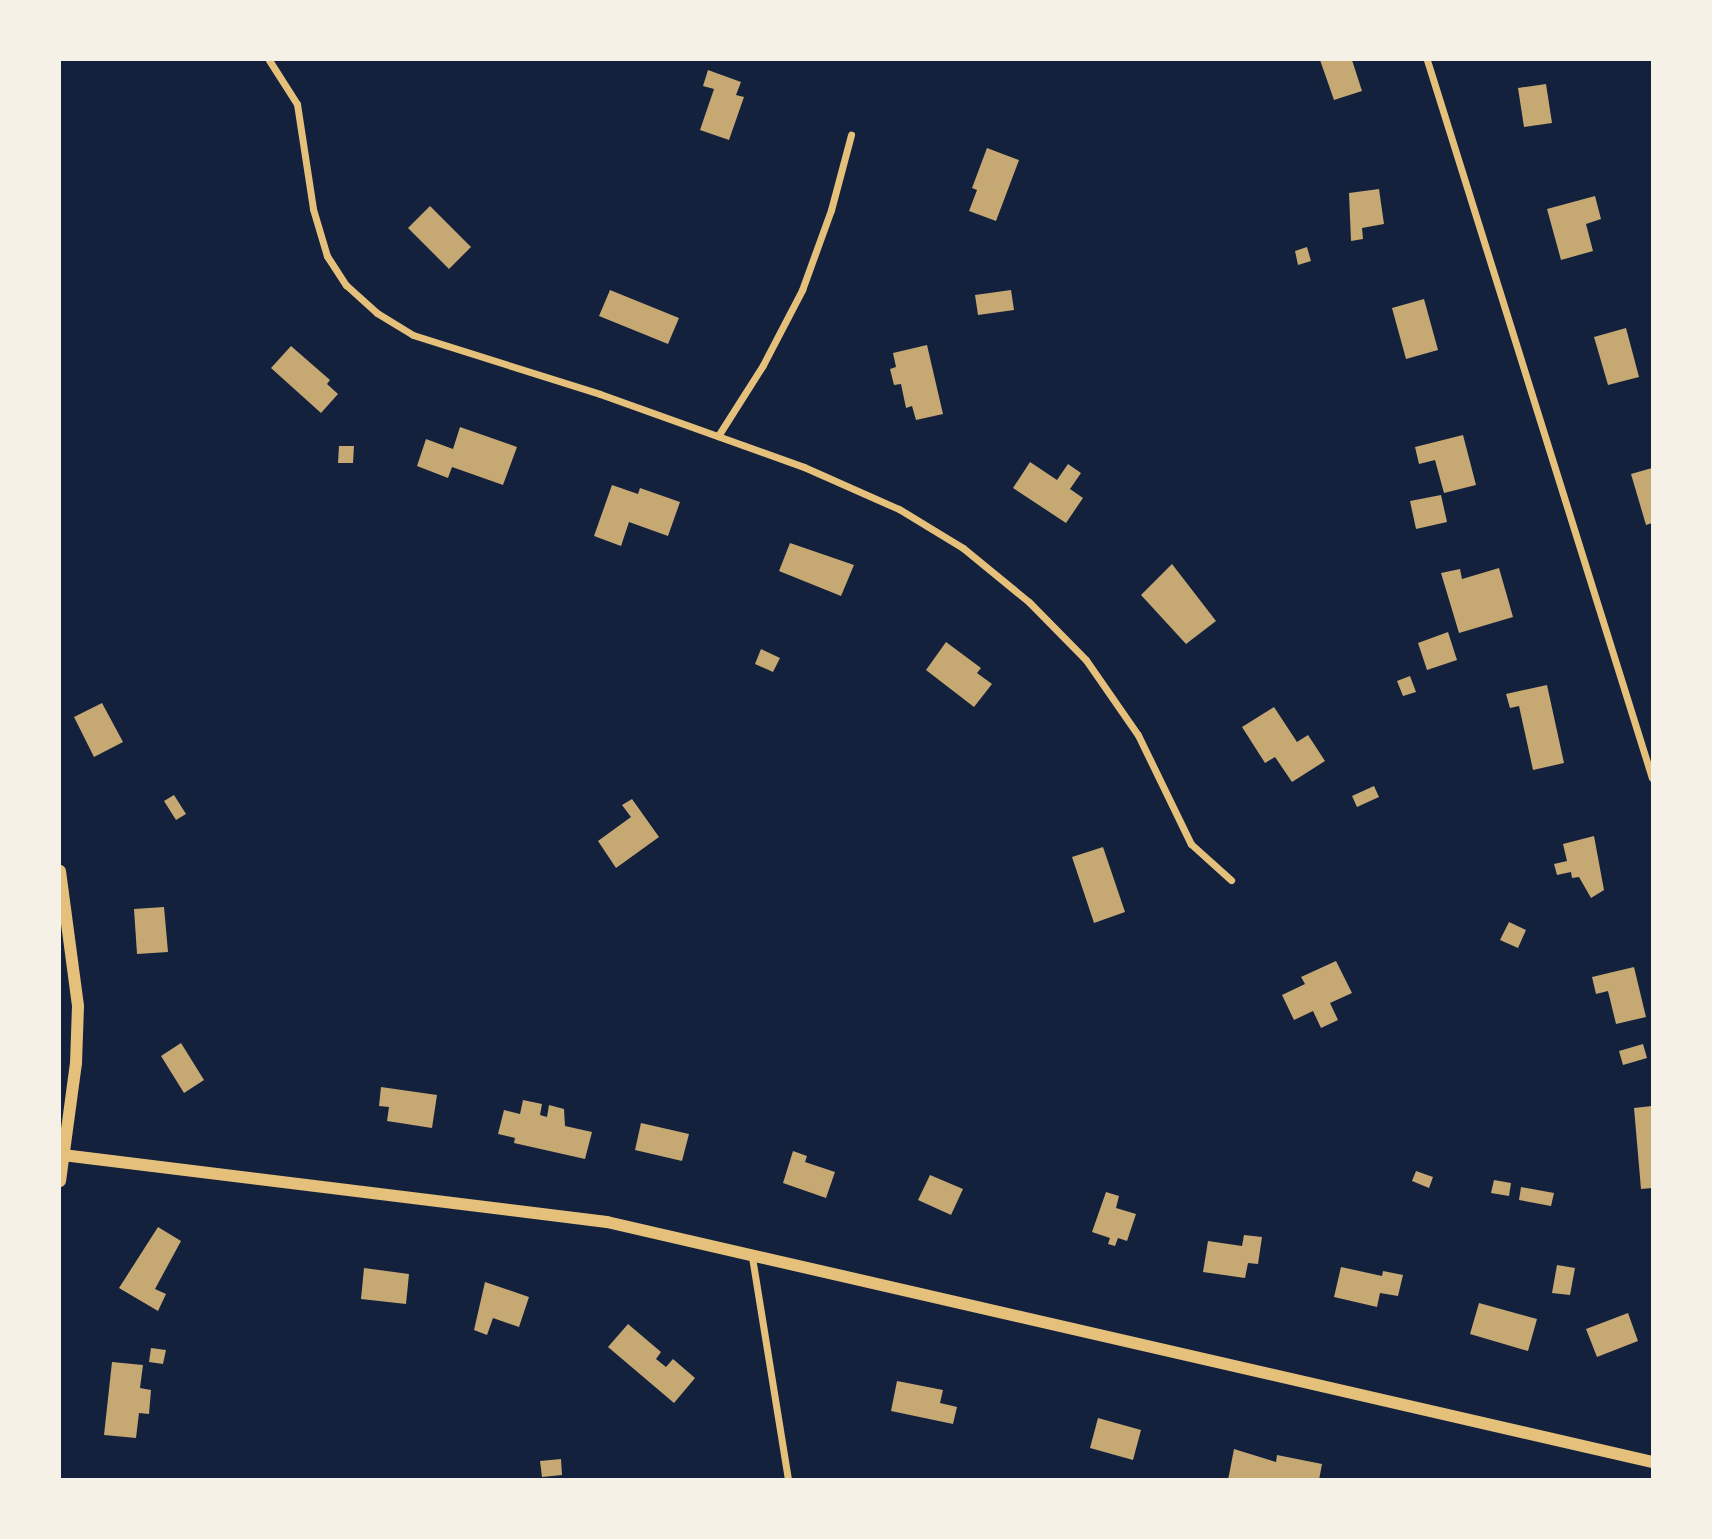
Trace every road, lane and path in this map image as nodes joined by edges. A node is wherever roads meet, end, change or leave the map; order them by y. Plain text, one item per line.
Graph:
1 (269, 60) edge
2 (1427, 60) edge
3 (851, 135) dead end
4 (718, 436) junction
5 (1653, 778) edge
6 (60, 872) edge
7 (1231, 880) dead end
8 (63, 1155) junction
9 (60, 1181) edge
10 (752, 1257) junction
11 (1653, 1462) edge
12 (788, 1479) edge

1 - 4 street
2 - 5 street
3 - 4 street
4 - 7 street
6 - 8 street
8 - 9 street
8 - 10 street
10 - 11 street
10 - 12 street

